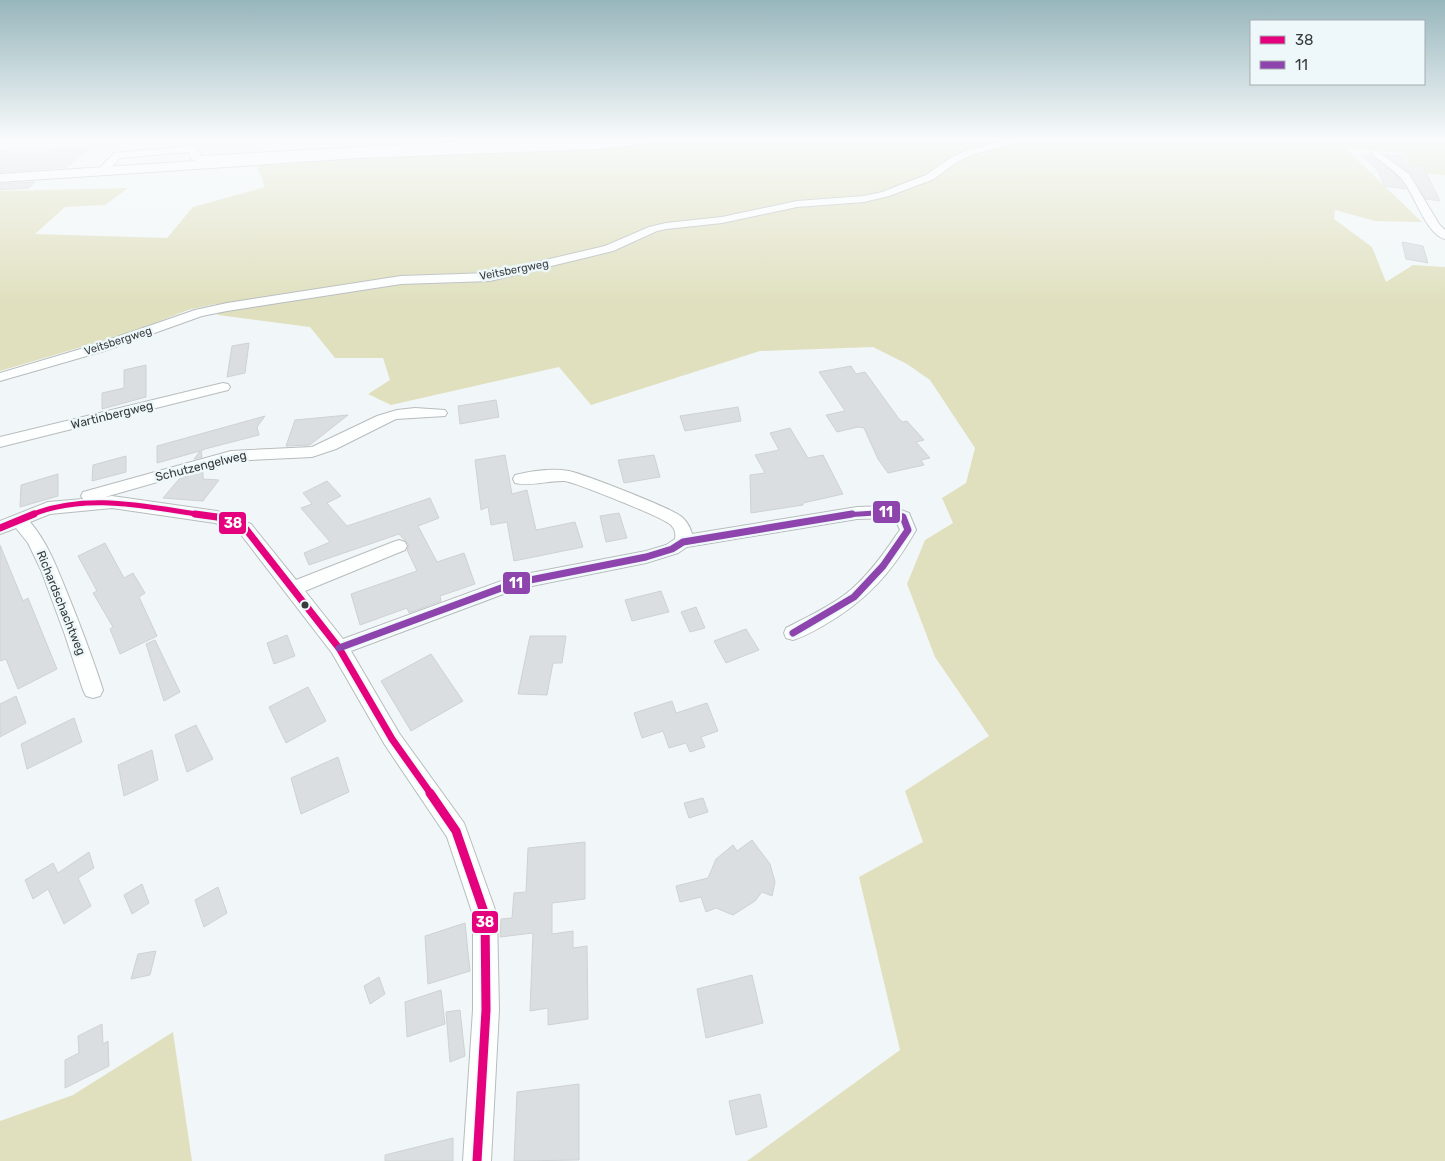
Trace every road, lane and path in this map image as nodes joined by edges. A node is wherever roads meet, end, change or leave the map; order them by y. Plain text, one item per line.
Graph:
1 (883, 194) edge
2 (1416, 194) edge
3 (1445, 236) edge
4 (0, 377) edge
5 (223, 386) dead end
6 (440, 412) dead end
7 (0, 442) edge
8 (521, 479) dead end
9 (48, 508) junction
10 (19, 521) junction
11 (0, 528) edge
12 (683, 542) junction
13 (399, 546) dead end
14 (292, 588) junction
15 (793, 633) dead end
16 (339, 648) junction
17 (93, 690) dead end
18 (477, 1161) edge

1 - 4 street, Veitsbergweg
2 - 3 street
5 - 7 street, Wartinbergweg
6 - 9 street, Schutzengelweg
8 - 12 street
9 - 10 street
9 - 14 street
10 - 11 street
10 - 17 street, Richardschachtweg
12 - 15 street
12 - 16 street
13 - 14 street
14 - 16 street
16 - 18 street

